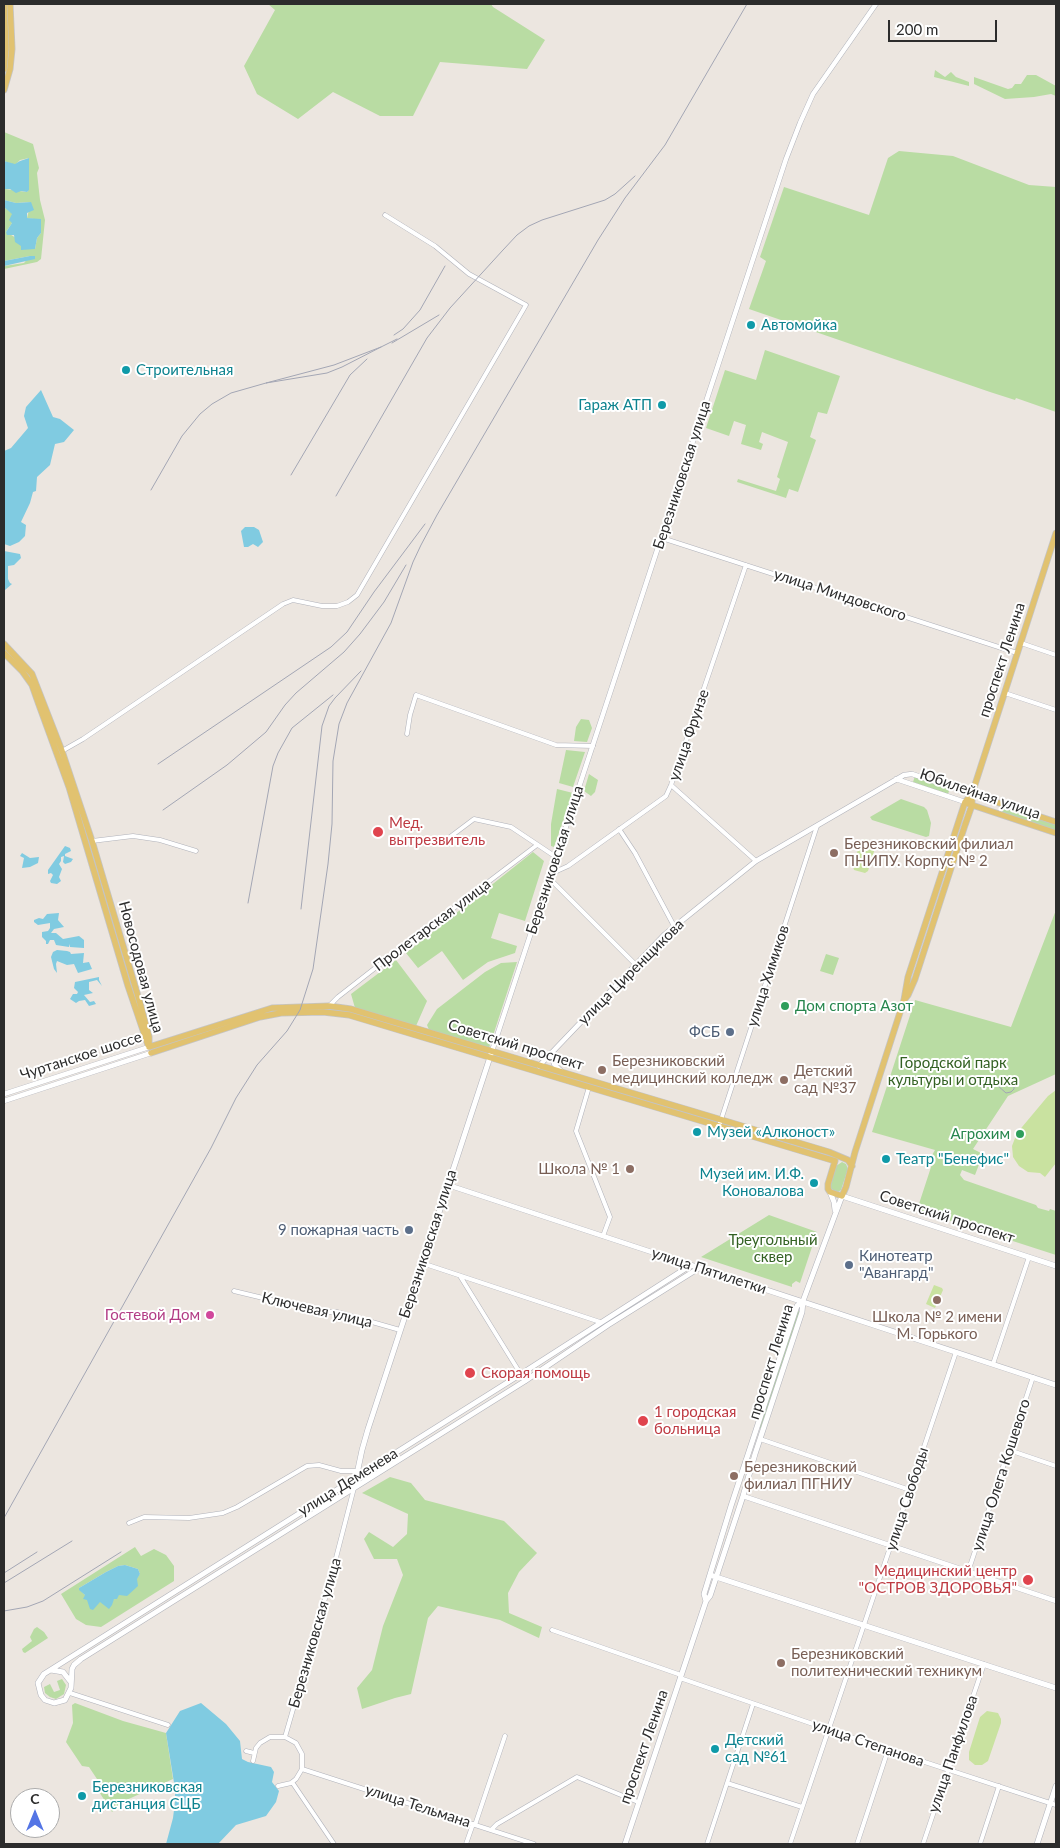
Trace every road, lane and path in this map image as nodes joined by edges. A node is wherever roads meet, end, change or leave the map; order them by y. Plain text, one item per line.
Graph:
1 (4, 4) edge
2 (10, 4) edge
3 (876, 4) edge
4 (4, 69) edge
5 (4, 90) edge
6 (385, 216) dead end
7 (1056, 536) edge
8 (662, 538) junction
9 (746, 565) junction
10 (1021, 643) junction
11 (4, 644) edge
12 (4, 653) edge
13 (1017, 653) junction
14 (1056, 655) edge
15 (1004, 693) junction
16 (1056, 710) edge
17 (407, 734) dead end
18 (593, 746) junction
19 (62, 751) junction
20 (896, 779) junction
21 (672, 785) junction
22 (972, 794) junction
23 (965, 802) junction
24 (972, 805) junction
25 (1056, 822) edge
26 (817, 826) junction
27 (619, 830) junction
28 (1056, 833) edge
29 (92, 841) junction
30 (442, 842) dead end
31 (538, 845) junction
32 (196, 851) dead end
33 (556, 857) junction
34 (756, 861) junction
35 (549, 878) junction
36 (674, 926) junction
37 (636, 965) junction
38 (904, 1000) junction
39 (280, 1006) joint
40 (329, 1006) junction
41 (323, 1012) junction
42 (260, 1018) joint
43 (150, 1050) junction
44 (551, 1053) junction
45 (491, 1054) junction
46 (540, 1065) junction
47 (534, 1070) junction
48 (562, 1072) junction
49 (590, 1087) junction
50 (4, 1094) edge
51 (4, 1101) edge
52 (720, 1123) junction
53 (855, 1152) junction
54 (844, 1158) junction
55 (836, 1161) junction
56 (852, 1166) junction
57 (448, 1185) junction
58 (830, 1192) junction
59 (842, 1196) junction
60 (834, 1216) junction
61 (603, 1236) junction
62 (1029, 1257) junction
63 (422, 1263) junction
64 (691, 1265) junction
65 (1056, 1266) edge
66 (699, 1268) junction
67 (460, 1276) junction
68 (234, 1291) dead end
69 (644, 1294) junction
70 (649, 1300) junction
71 (803, 1301) junction
72 (600, 1322) junction
73 (400, 1330) junction
74 (956, 1352) junction
75 (993, 1364) junction
76 (521, 1374) junction
77 (1033, 1377) junction
78 (526, 1381) junction
79 (1056, 1385) edge
80 (760, 1439) junction
81 (1008, 1450) junction
82 (1056, 1466) edge
83 (357, 1474) junction
84 (354, 1488) junction
85 (910, 1490) junction
86 (743, 1496) junction
87 (129, 1523) dead end
88 (891, 1547) junction
89 (968, 1572) junction
90 (713, 1576) junction
91 (1056, 1601) edge
92 (865, 1626) junction
93 (552, 1630) dead end
94 (984, 1664) junction
95 (51, 1670) junction
96 (680, 1677) junction
97 (71, 1684) junction
98 (1056, 1688) edge
99 (70, 1693) junction
100 (753, 1704) junction
101 (168, 1725) dead end
102 (829, 1729) junction
103 (285, 1736) junction
104 (505, 1736) dead end
105 (246, 1750) dead end
106 (888, 1750) junction
107 (254, 1753) junction
108 (253, 1761) dead end
109 (302, 1768) junction
110 (948, 1770) junction
111 (292, 1782) junction
112 (727, 1783) junction
113 (278, 1786) dead end
114 (999, 1786) junction
115 (1056, 1786) edge
116 (638, 1802) junction
117 (1054, 1804) edge
118 (802, 1808) junction
119 (474, 1825) junction
120 (491, 1830) junction
121 (334, 1844) edge
122 (466, 1844) edge
123 (534, 1844) edge
124 (625, 1844) edge
125 (706, 1844) edge
126 (790, 1844) edge
127 (857, 1844) edge
128 (923, 1844) edge
129 (980, 1844) edge
130 (1037, 1844) edge

1 - 4 main road
2 - 5 main road
3 - 8 street, Березниковская улица
6 - 19 street
7 - 10 main road, проспект Ленина
8 - 9 street, улица Миндовского
8 - 18 street, Березниковская улица
9 - 13 street, улица Миндовского
9 - 21 street, улица Фрунзе
10 - 13 main road, проспект Ленина
10 - 14 street
11 - 19 main road, Новосодовая улица
12 - 43 main road, Новосодовая улица
13 - 15 main road, проспект Ленина
15 - 16 street
15 - 22 main road, проспект Ленина
17 - 18 street
18 - 33 street, Березниковская улица
19 - 29 main road, Новосодовая улица
20 - 22 street, улица Циренщикова
20 - 23 street, Юбилейная улица
20 - 26 street, улица Циренщикова
21 - 27 street, улица Фрунзе
21 - 34 street
22 - 23 main road, проспект Ленина
22 - 24 main road, проспект Ленина
22 - 25 main road, Юбилейная улица
23 - 24 main road, Юбилейная улица
23 - 38 main road, проспект Ленина
24 - 28 main road, Юбилейная улица
24 - 38 main road, проспект Ленина
26 - 34 street, улица Циренщикова
26 - 52 street, улица Химиков
27 - 35 street, улица Фрунзе
27 - 36 street
29 - 32 street
29 - 43 main road, Новосодовая улица
30 - 31 street
31 - 33 street
31 - 40 street, Пролетарская улица
33 - 35 street, Березниковская улица
34 - 36 street, улица Циренщикова
35 - 37 street
35 - 45 street, Березниковская улица
36 - 37 street, улица Циренщикова
37 - 44 street, улица Циренщикова
38 - 53 main road, проспект Ленина
39 - 40 main road, Советский проспект
39 - 43 main road, Чуртанское шоссе
40 - 41 main road
40 - 45 main road, Советский проспект
41 - 42 main road, Советский проспект
41 - 45 main road, Советский проспект
42 - 43 main road, Чуртанское шоссе
43 - 50 street, Чуртанское шоссе
43 - 51 street, Чуртанское шоссе
44 - 46 street, улица Циренщикова
44 - 48 street
45 - 46 main road, Советский проспект
45 - 47 main road, Советский проспект
45 - 57 main road, Березниковская улица
46 - 47 street, улица Циренщикова
46 - 48 main road, Советский проспект
47 - 49 main road, Советский проспект
48 - 52 main road, Советский проспект
49 - 52 main road, Советский проспект
49 - 61 street
52 - 54 main road, Советский проспект
52 - 55 main road, Советский проспект
53 - 54 main road
53 - 56 main road, проспект Ленина
54 - 55 main road
54 - 56 main road, Советский проспект
55 - 58 main road, проспект Ленина
56 - 59 main road, проспект Ленина
57 - 61 street, улица Пятилетки
57 - 63 main road, Березниковская улица
58 - 59 main road, Советский проспект
58 - 60 main road, проспект Ленина
59 - 60 main road, проспект Ленина
59 - 62 main road, Советский проспект
60 - 71 main road, проспект Ленина
61 - 64 street, улица Пятилетки
62 - 65 main road, Советский проспект
62 - 75 street
63 - 67 street
63 - 73 main road, Березниковская улица
64 - 66 main road, улица Пятилетки
64 - 69 main road, улица Деменева
66 - 70 main road, улица Деменева
66 - 71 main road, улица Пятилетки
67 - 72 street
67 - 76 street
68 - 73 street, Ключевая улица
69 - 70 main road
69 - 72 main road, улица Деменева
70 - 78 main road, улица Деменева
71 - 74 main road, улица Пятилетки
71 - 80 main road, проспект Ленина
71 - 90 main road, проспект Ленина
72 - 76 main road, улица Деменева
73 - 83 main road, Березниковская улица
74 - 75 main road, улица Пятилетки
74 - 85 street, улица Свободы
75 - 77 main road, улица Пятилетки
76 - 78 street
76 - 83 main road, улица Деменева
77 - 79 main road, улица Пятилетки
77 - 81 street, улица Олега Кошевого
78 - 84 main road, улица Деменева
80 - 85 street
80 - 86 main road, проспект Ленина
81 - 82 street
81 - 89 street, улица Олега Кошевого
83 - 84 main road, Березниковская улица
83 - 87 street
83 - 95 main road, улица Деменева
84 - 97 main road, улица Деменева
84 - 103 street, Березниковская улица
85 - 88 street, улица Свободы
86 - 88 street
86 - 90 main road, проспект Ленина
88 - 89 street
88 - 92 street, улица Свободы
89 - 91 street
90 - 92 main road
90 - 96 main road, проспект Ленина
92 - 94 main road
92 - 102 street, улица Свободы
93 - 96 street, улица Степанова
94 - 98 main road
94 - 110 street, улица Панфилова
95 - 97 main road
95 - 99 main road
96 - 100 street, улица Степанова
96 - 116 main road, проспект Ленина
97 - 99 main road
99 - 101 street
100 - 102 street, улица Степанова
100 - 112 street
102 - 106 street, улица Степанова
102 - 118 street, улица Свободы
103 - 107 street
103 - 109 street
104 - 119 street
105 - 107 street
106 - 110 street, улица Степанова
106 - 127 street
107 - 108 street
109 - 111 street
109 - 119 street, улица Тельмана
110 - 114 street, улица Степанова
110 - 128 street, улица Панфилова
111 - 113 street
111 - 121 street
112 - 118 street
112 - 125 street
114 - 117 street, улица Степанова
114 - 129 street
115 - 117 main road
116 - 120 street
116 - 124 main road, проспект Ленина
117 - 130 main road
118 - 126 street, улица Свободы
119 - 120 street, улица Тельмана
119 - 122 street
120 - 123 street, улица Тельмана

